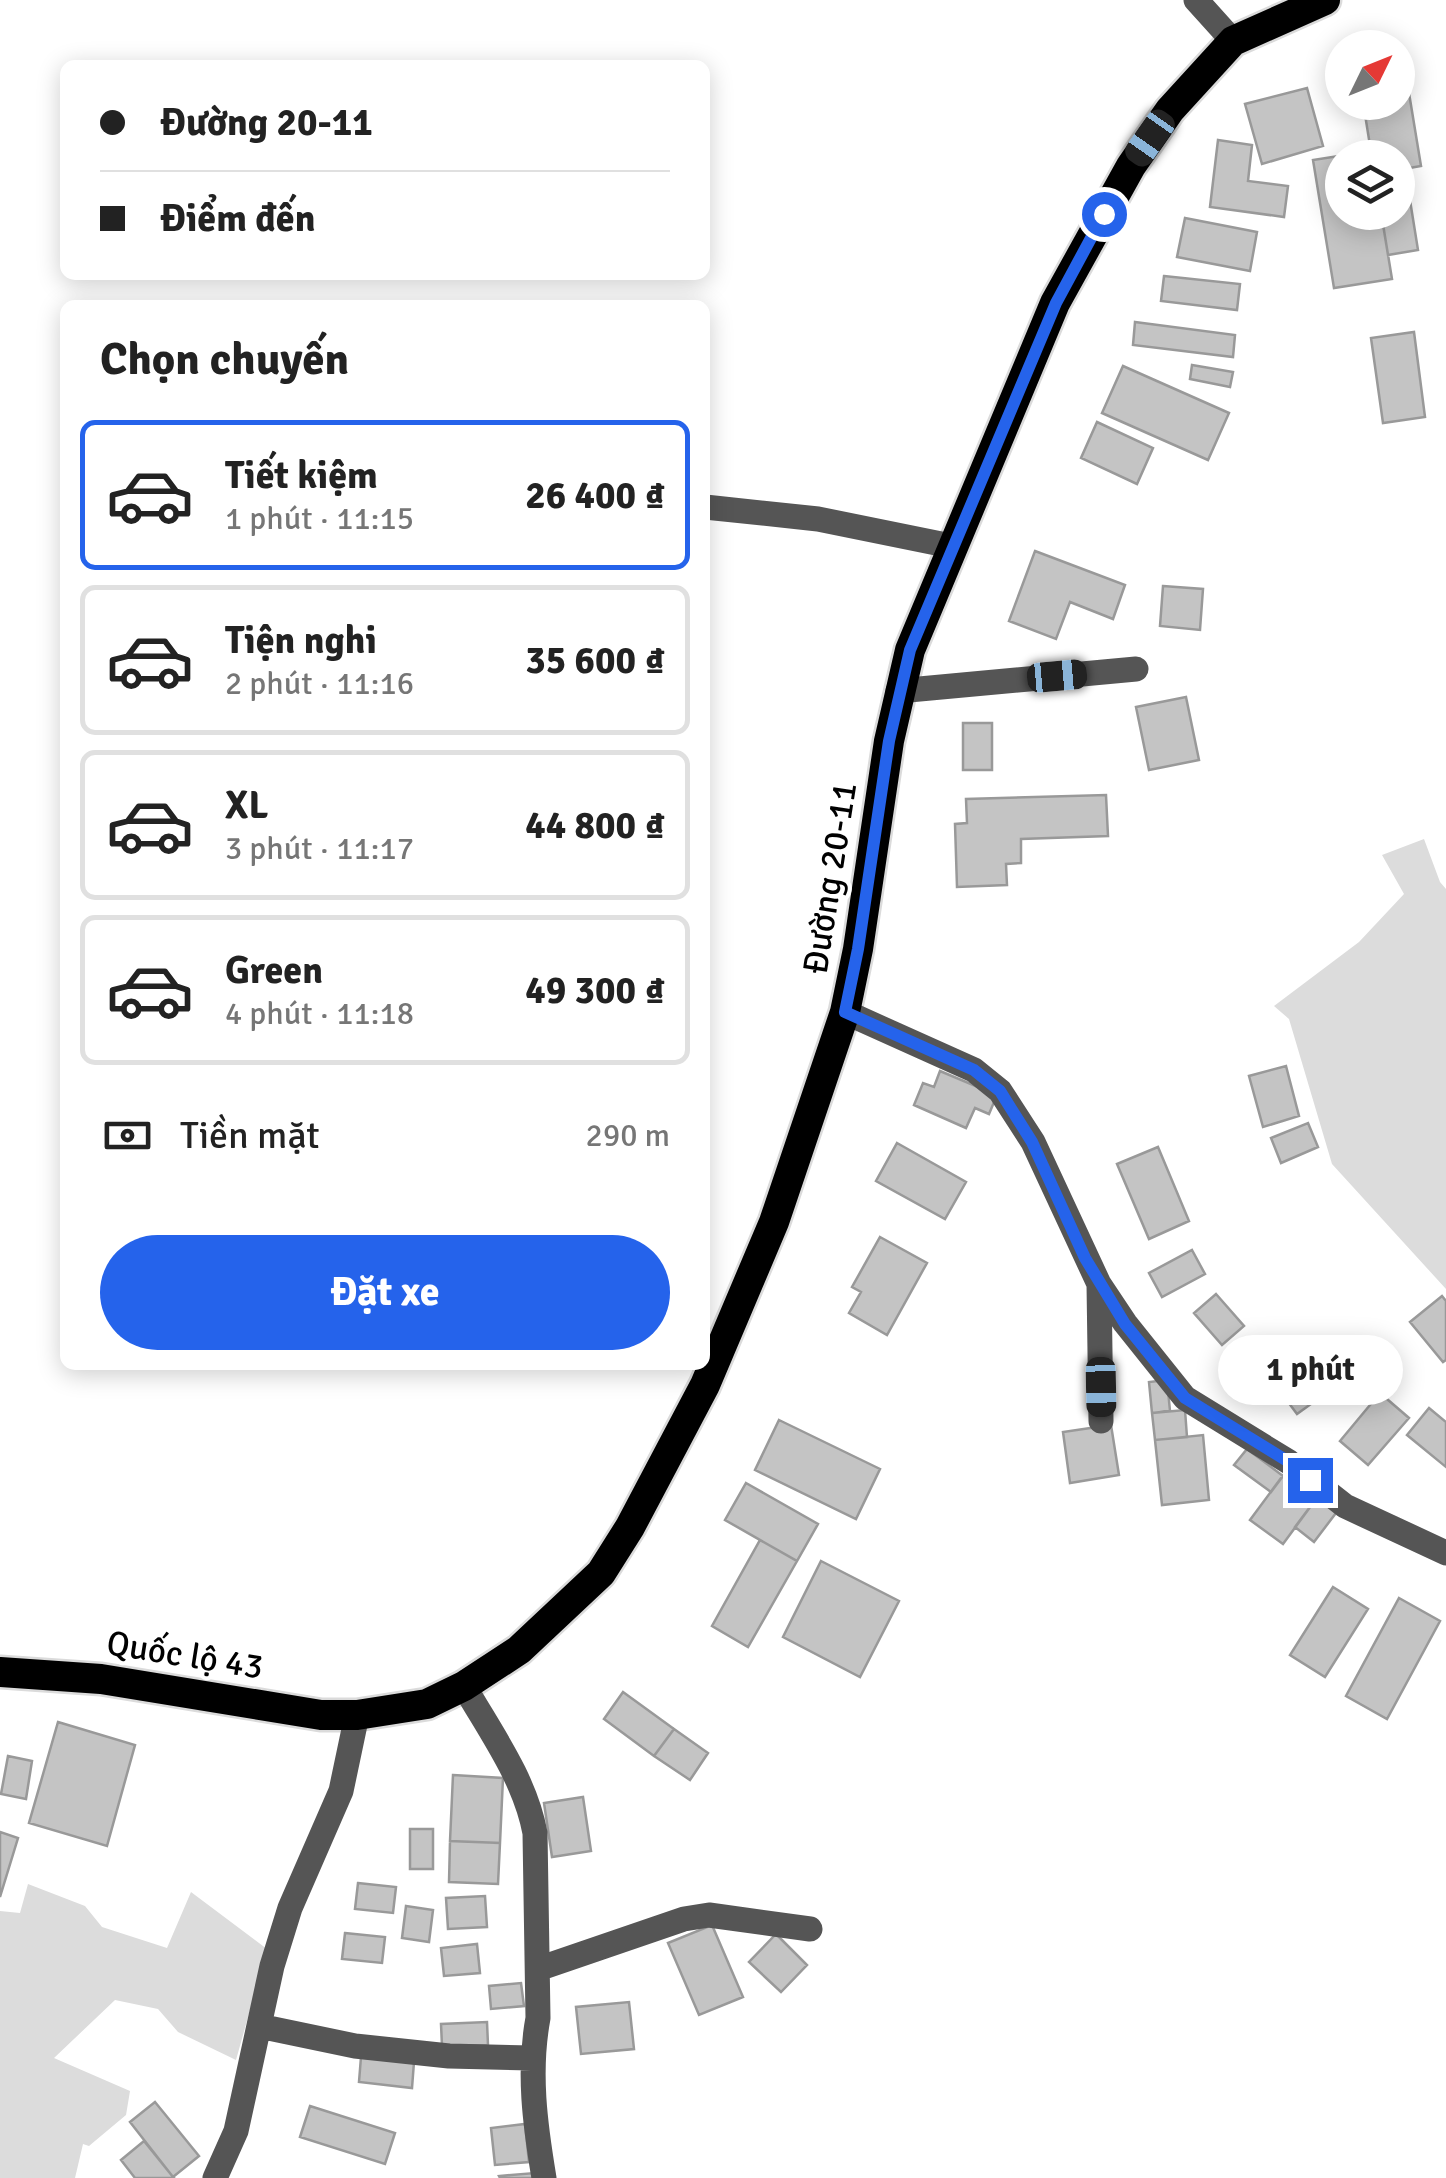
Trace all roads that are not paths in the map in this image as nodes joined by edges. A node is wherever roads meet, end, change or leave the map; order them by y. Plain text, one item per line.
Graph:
1 (1196, 0) edge
2 (1325, 0) edge
3 (1233, 41) junction
4 (710, 508) edge
5 (952, 546) junction
6 (1136, 669) dead end
7 (898, 691) junction
8 (845, 1012) junction
9 (1100, 1284) junction
10 (1102, 1421) dead end
11 (1446, 1553) edge
12 (0, 1672) edge
13 (464, 1686) junction
14 (356, 1715) junction
15 (810, 1929) dead end
16 (538, 1969) junction
17 (259, 2026) junction
18 (532, 2058) junction
19 (216, 2178) edge
20 (544, 2178) edge

1 - 3 street
2 - 3 highway, Đường 20-11
3 - 5 highway, Đường 20-11
4 - 5 street
5 - 7 highway, Đường 20-11
6 - 7 street
7 - 8 highway, Đường 20-11
8 - 9 street
8 - 13 highway, Đường 20-11
9 - 10 street
9 - 11 street
12 - 14 highway, Quốc lộ 43
13 - 14 highway, Đường 20-11
13 - 16 street
14 - 17 street
15 - 16 street
16 - 18 street
17 - 18 street
17 - 19 street
18 - 20 street

